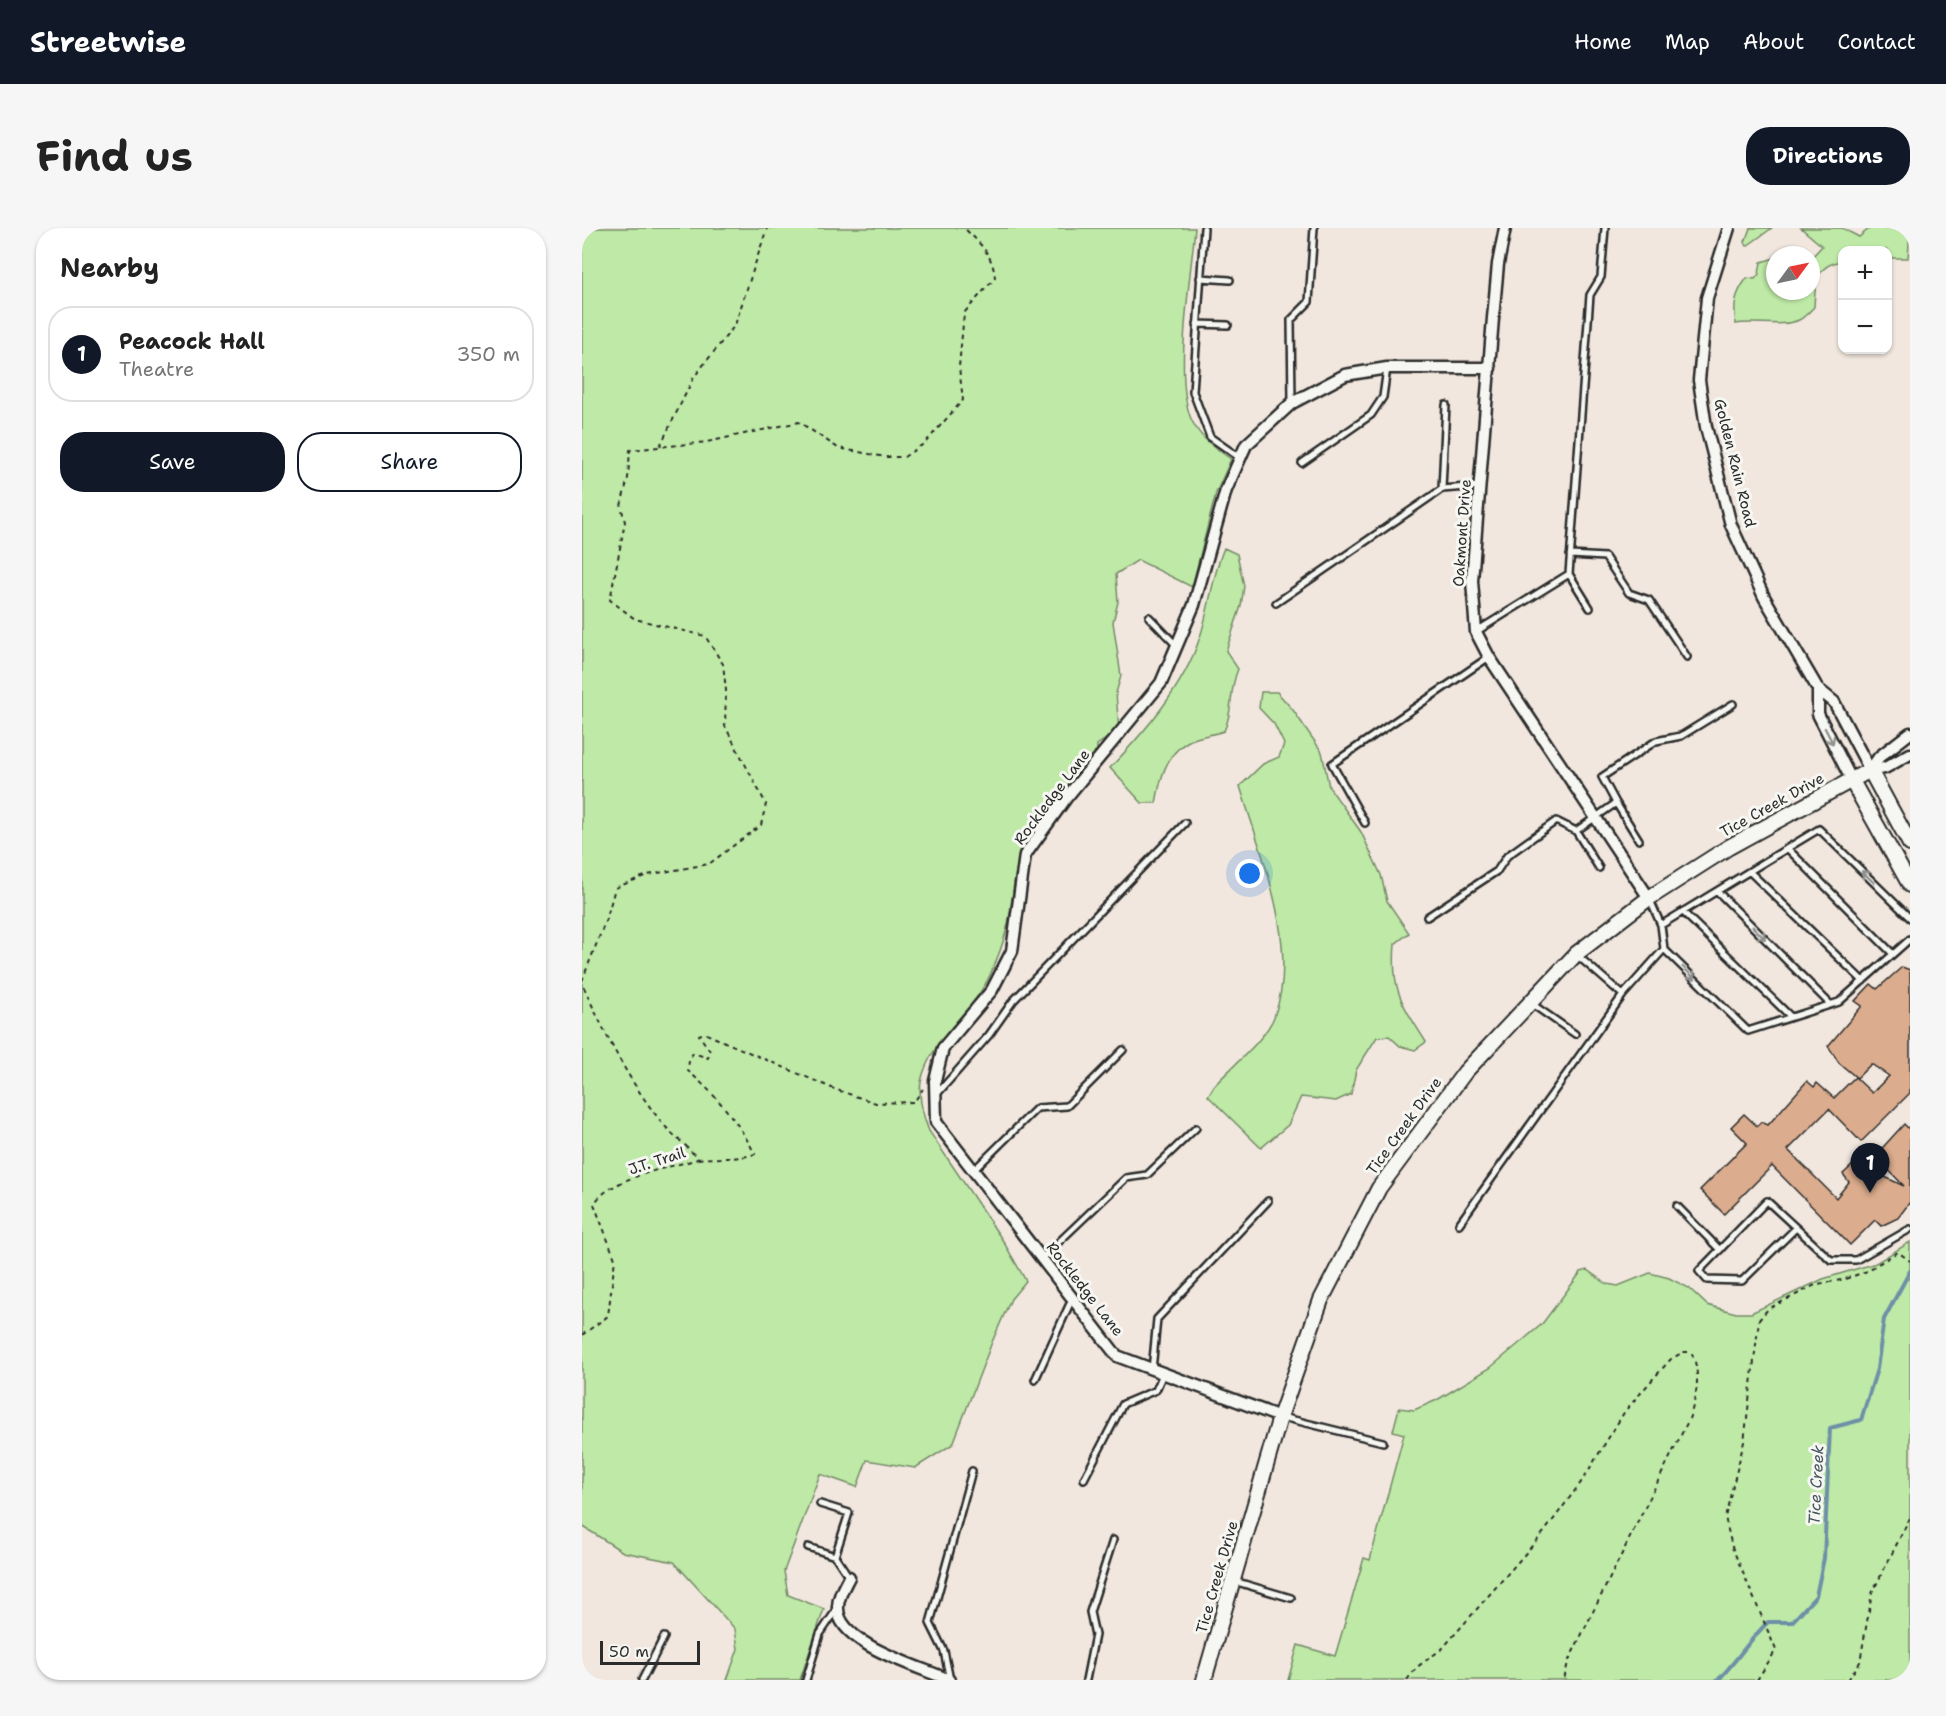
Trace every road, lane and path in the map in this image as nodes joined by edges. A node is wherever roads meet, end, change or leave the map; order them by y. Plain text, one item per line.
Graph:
1 (767, 228) edge
2 (964, 228) edge
3 (1204, 228) edge
4 (1314, 228) edge
5 (1505, 228) edge
6 (1605, 228) edge
7 (1729, 228) edge
8 (1200, 279) junction
9 (1230, 280) dead end
10 (1197, 324) junction
11 (1228, 325) dead end
12 (1387, 368) junction
13 (1490, 368) junction
14 (1292, 403) junction
15 (1446, 405) dead end
16 (660, 446) junction
17 (1240, 458) junction
18 (1302, 463) dead end
19 (1480, 486) junction
20 (1442, 489) junction
21 (1570, 555) junction
22 (1569, 574) junction
23 (1276, 603) dead end
24 (1590, 608) dead end
25 (1149, 617) dead end
26 (1476, 632) junction
27 (1177, 646) junction
28 (1489, 657) junction
29 (1687, 657) dead end
30 (1818, 689) junction
31 (1733, 704) dead end
32 (1910, 733) edge
33 (1910, 754) edge
34 (1870, 770) junction
35 (1852, 781) junction
36 (1616, 803) junction
37 (1596, 816) junction
38 (1365, 823) dead end
39 (1185, 824) dead end
40 (1576, 831) junction
41 (1639, 840) dead end
42 (1910, 844) edge
43 (1788, 849) junction
44 (1599, 868) dead end
45 (1750, 872) junction
46 (1910, 885) edge
47 (1717, 891) junction
48 (1649, 898) junction
49 (1683, 912) junction
50 (1427, 917) dead end
51 (1910, 918) edge
52 (1661, 925) junction
53 (1910, 939) edge
54 (1664, 949) junction
55 (1576, 954) junction
56 (1893, 954) junction
57 (1863, 981) junction
58 (582, 982) edge
59 (1623, 995) junction
60 (1530, 1003) junction
61 (1830, 1004) junction
62 (1791, 1017) junction
63 (1575, 1034) dead end
64 (1124, 1050) dead end
65 (926, 1084) dead end
66 (936, 1095) junction
67 (1196, 1128) dead end
68 (698, 1159) junction
69 (974, 1170) junction
70 (1268, 1201) dead end
71 (1677, 1206) dead end
72 (1459, 1224) dead end
73 (1796, 1228) junction
74 (1910, 1229) edge
75 (1720, 1250) junction
76 (1042, 1258) junction
77 (1910, 1261) edge
78 (1072, 1297) junction
79 (582, 1335) edge
80 (1152, 1370) junction
81 (1163, 1374) junction
82 (1035, 1380) dead end
83 (1280, 1417) junction
84 (1383, 1442) dead end
85 (972, 1471) dead end
86 (1084, 1479) dead end
87 (820, 1504) dead end
88 (1910, 1518) edge
89 (1113, 1540) dead end
90 (808, 1547) dead end
91 (835, 1556) junction
92 (849, 1577) joint
93 (1233, 1581) junction
94 (1291, 1598) dead end
95 (837, 1609) junction
96 (664, 1637) dead end
97 (934, 1677) edge
98 (642, 1680) edge
99 (806, 1680) edge
100 (950, 1680) edge
101 (1086, 1680) edge
102 (1204, 1680) edge
103 (1407, 1680) edge
104 (1564, 1680) edge
105 (1757, 1680) edge
106 (1848, 1680) edge

1 - 16 path
2 - 16 path
3 - 8 lane
4 - 14 lane
5 - 13 street, Oakmont Drive
6 - 21 lane
7 - 30 street, Golden Rain Road
8 - 9 lane
8 - 10 lane
10 - 11 lane
10 - 17 lane
12 - 13 street, Rockledge Lane
12 - 14 street, Rockledge Lane
12 - 18 lane
13 - 19 street, Oakmont Drive
14 - 17 street, Rockledge Lane
15 - 20 lane
16 - 58 path
17 - 27 street, Rockledge Lane
19 - 20 lane
19 - 26 street, Oakmont Drive
20 - 23 lane
21 - 22 lane
21 - 29 lane
22 - 24 lane
22 - 26 lane
25 - 27 lane
26 - 28 street, Oakmont Drive
27 - 66 street, Rockledge Lane
28 - 37 street, Oakmont Drive
28 - 38 lane
30 - 34 street, Golden Rain Road
30 -> 35 street, Golden Rain Road
31 - 36 lane
32 - 34 street, Tice Creek Drive
33 - 34 street, Tice Creek Drive
34 - 35 street, Tice Creek Drive
34 - 42 street, Golden Rain Road
35 - 46 street, Golden Rain Road
35 - 48 street, Tice Creek Drive
36 - 37 lane
36 - 41 lane
37 - 40 lane
37 - 48 street, Oakmont Drive
39 - 66 lane
40 - 44 lane
40 - 50 lane
43 - 45 lane
51 -> 43 lane
43 - 56 lane
45 - 47 lane
45 - 57 lane
47 - 49 lane
47 -> 61 lane
48 - 52 lane
48 - 55 street, Tice Creek Drive
49 - 52 lane
49 - 62 lane
52 - 54 lane
53 - 56 lane
54 - 59 lane
54 -> 62 lane
55 - 59 lane
55 - 60 street, Tice Creek Drive
56 - 57 lane
57 - 61 lane
58 - 68 path, J.T. Trail
59 - 72 lane
60 - 63 lane
60 - 83 street, Tice Creek Drive
61 - 62 lane
64 - 69 lane
65 - 68 path
66 - 69 street, Rockledge Lane
67 - 76 lane
68 - 79 path, J.T. Trail
69 - 76 street, Rockledge Lane
70 - 80 lane
71 - 75 lane
73 - 74 lane
73 - 75 lane
73 - 75 lane
76 - 78 street, Rockledge Lane
77 - 105 path
78 - 80 street, Rockledge Lane
78 - 82 lane
80 - 81 street, Rockledge Lane
81 - 83 street, Rockledge Lane
81 - 86 lane
83 - 84 lane
83 - 93 street, Tice Creek Drive
85 - 100 lane
87 - 91 lane
88 - 106 path
89 - 101 lane
90 - 91 lane
91 - 92 lane
92 - 95 street
93 - 94 lane
93 - 102 street, Tice Creek Drive
95 - 97 street
95 - 99 lane
96 - 98 lane
97 - 100 street
103 - 104 path

